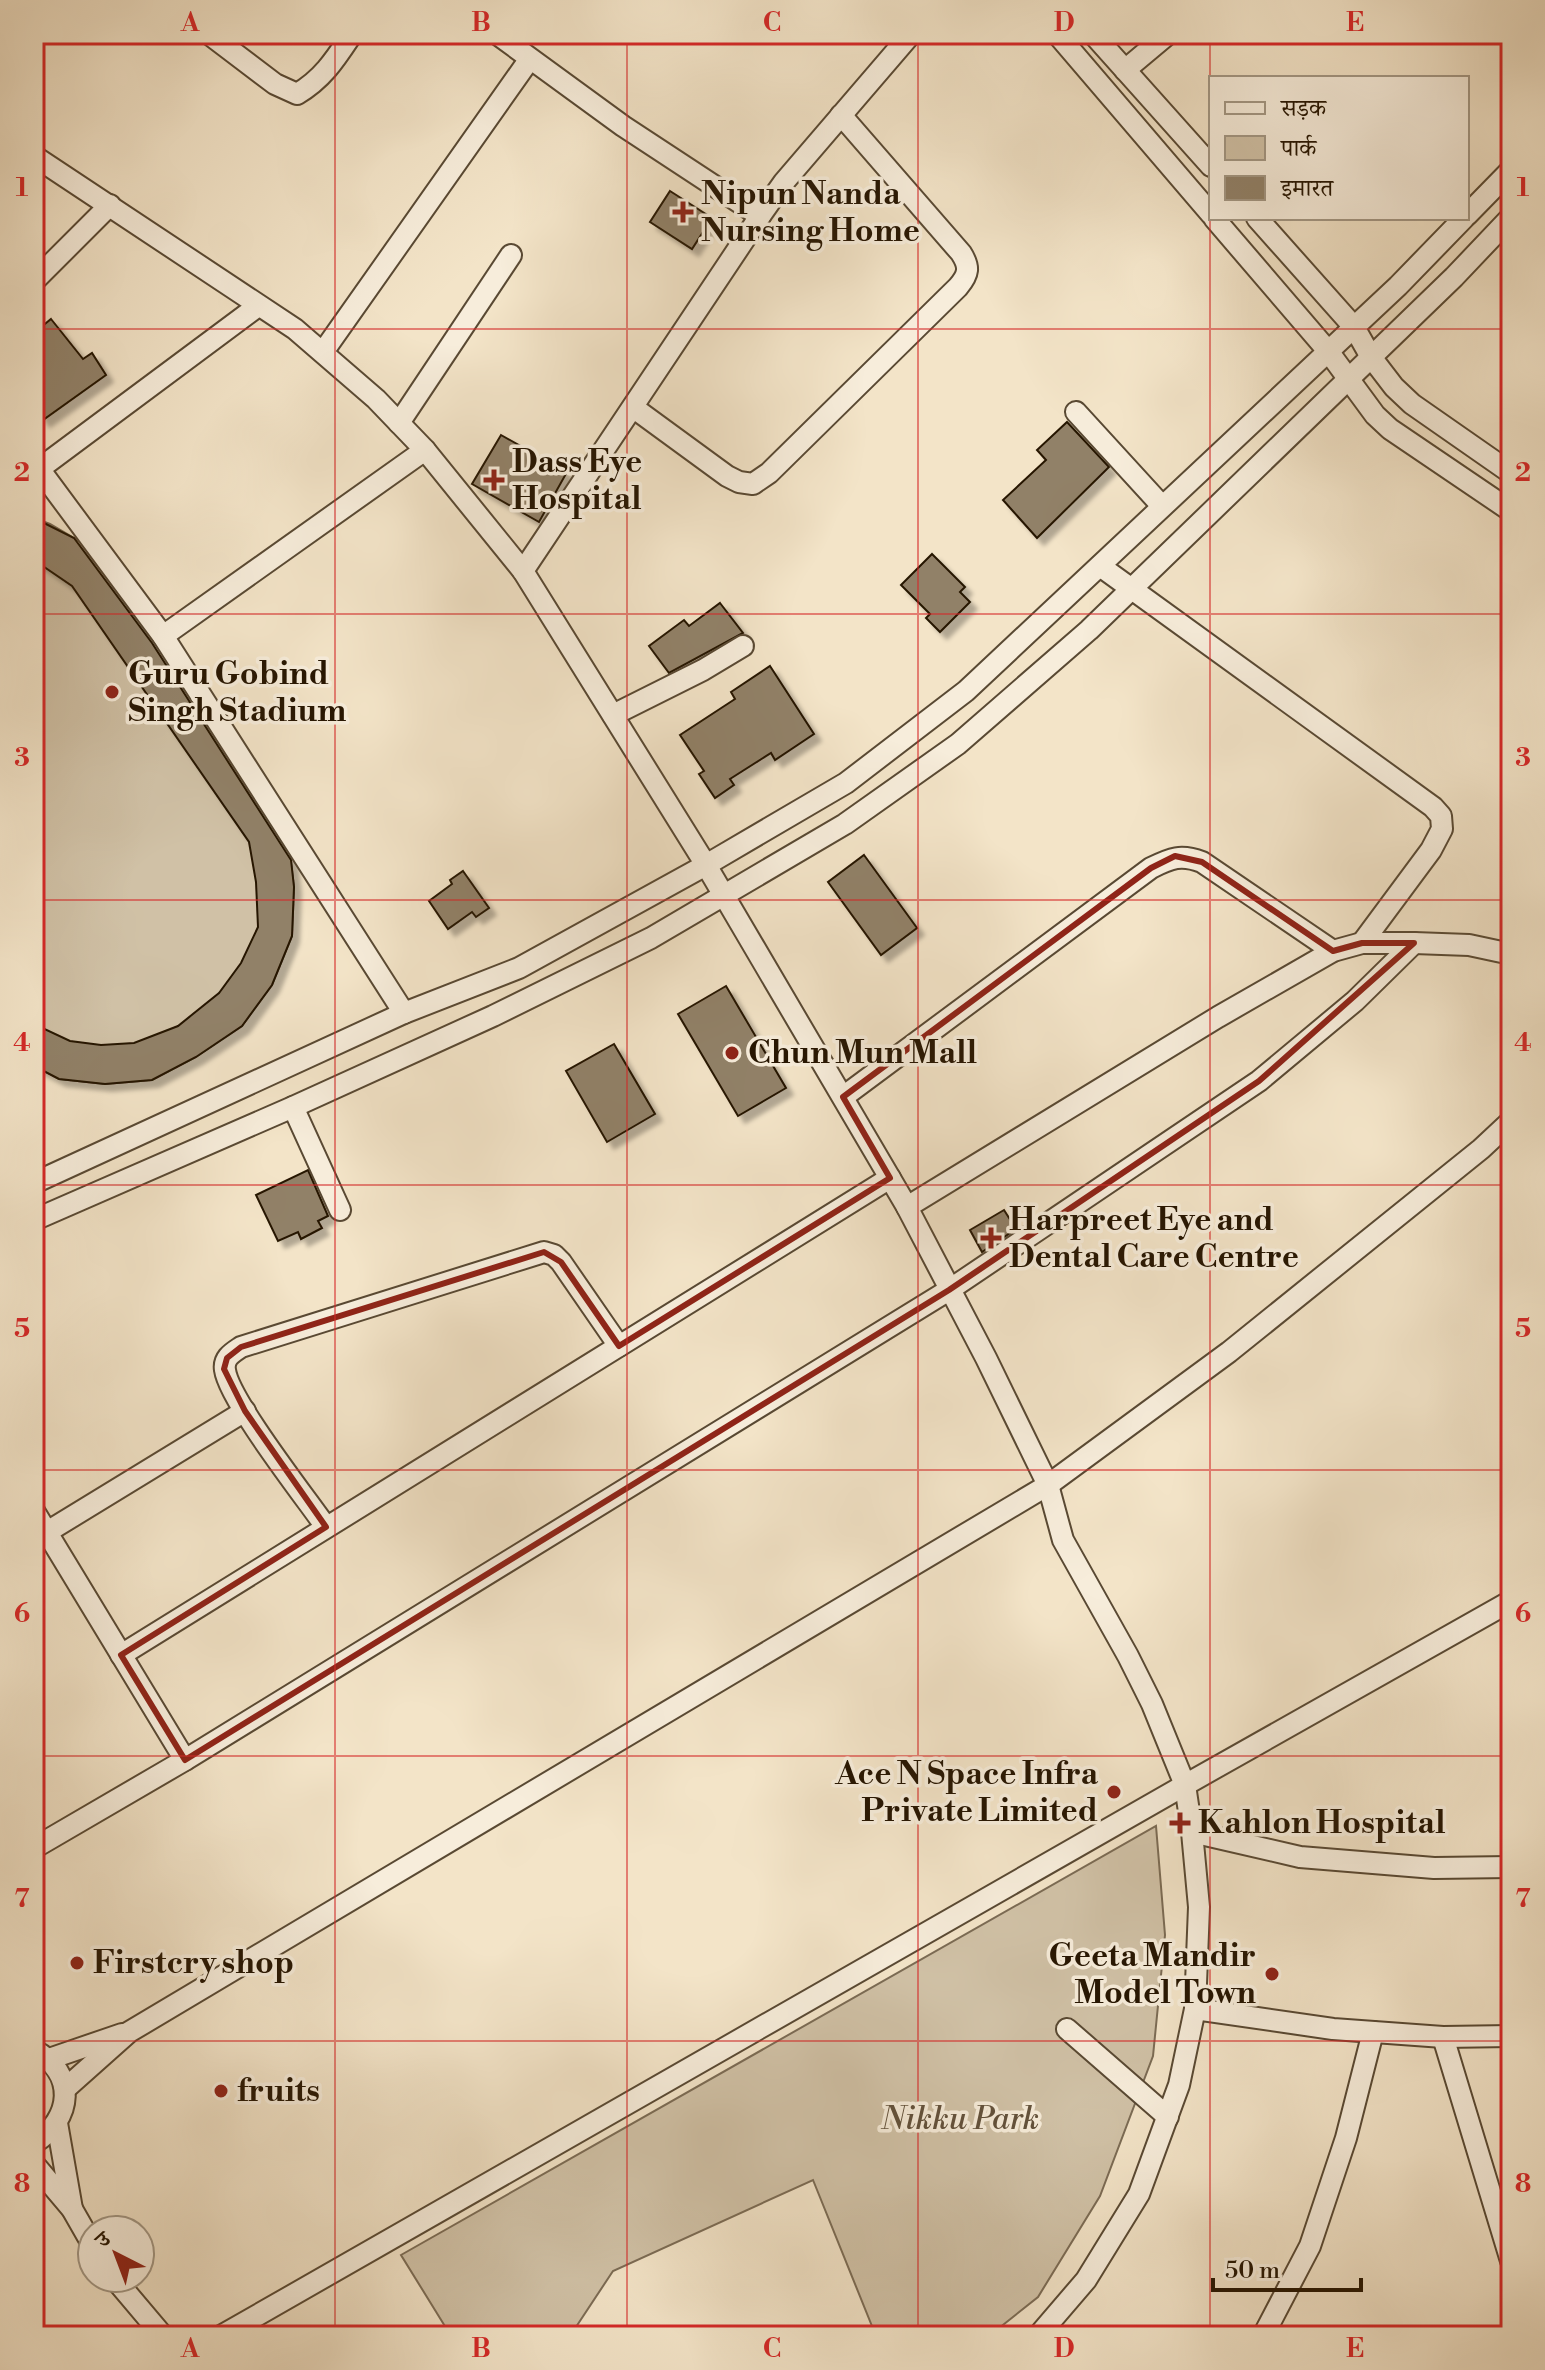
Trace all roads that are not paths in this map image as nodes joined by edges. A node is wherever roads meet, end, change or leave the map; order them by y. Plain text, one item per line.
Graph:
1 (209, 34) edge
2 (352, 34) edge
3 (497, 34) edge
4 (911, 34) edge
5 (1057, 34) edge
6 (1093, 34) edge
7 (1168, 34) edge
8 (529, 60) junction
9 (1125, 70) junction
10 (841, 115) junction
11 (34, 156) edge
12 (1209, 164) edge
13 (1511, 170) edge
14 (110, 205) junction
15 (1209, 211) edge
16 (1469, 213) edge
17 (760, 216) junction
18 (1511, 217) edge
19 (1216, 220) edge
20 (1259, 220) edge
21 (1462, 220) edge
22 (511, 255) dead end
23 (34, 281) edge
24 (258, 306) junction
25 (1354, 327) junction
26 (1328, 351) junction
27 (323, 352) junction
28 (1371, 357) junction
29 (1348, 379) junction
30 (634, 408) junction
31 (1076, 412) dead end
32 (399, 423) junction
33 (425, 450) junction
34 (37, 465) edge
35 (1511, 473) edge
36 (1162, 506) junction
37 (1511, 511) edge
38 (1100, 566) junction
39 (523, 571) junction
40 (1132, 588) junction
41 (163, 636) junction
42 (743, 646) dead end
43 (613, 715) junction
44 (706, 865) junction
45 (724, 895) junction
46 (1362, 943) junction
47 (1414, 943) junction
48 (1333, 951) junction
49 (1511, 954) edge
50 (404, 1013) junction
51 (843, 1097) junction
52 (293, 1107) junction
53 (1511, 1121) edge
54 (890, 1178) junction
55 (34, 1183) edge
56 (907, 1207) junction
57 (340, 1210) dead end
58 (34, 1220) edge
59 (949, 1290) junction
60 (619, 1346) junction
61 (245, 1411) junction
62 (1048, 1485) junction
63 (34, 1511) edge
64 (326, 1527) junction
65 (47, 1532) junction
66 (1511, 1601) edge
67 (121, 1655) junction
68 (185, 1760) junction
69 (1185, 1785) junction
70 (1192, 1832) junction
71 (34, 1848) edge
72 (1511, 1867) edge
73 (1195, 2009) junction
74 (1067, 2029) dead end
75 (129, 2032) junction
76 (1373, 2032) junction
77 (1511, 2036) edge
78 (1443, 2037) junction
79 (41, 2054) edge
80 (65, 2089) junction
81 (1168, 2117) junction
82 (57, 2123) junction
83 (34, 2143) edge
84 (34, 2164) edge
85 (72, 2209) junction
86 (76, 2216) edge
87 (1511, 2261) edge
88 (128, 2294) edge
89 (163, 2336) edge
90 (221, 2336) edge
91 (1038, 2336) edge
92 (1263, 2336) edge

1 - 2 street
3 - 8 street
4 - 10 street
5 - 15 street
6 - 9 street
7 - 9 street
8 - 17 street
8 - 27 street
9 - 12 street
10 - 17 street
10 - 30 street
11 - 14 street
13 - 16 street
14 - 23 street
14 - 24 street
17 - 30 street
18 - 28 street
19 - 26 street
20 - 25 street
21 - 25 street
22 - 32 street
24 - 27 street
24 - 34 street
25 - 26 street
25 - 28 street
26 - 29 street
26 - 36 street
27 - 32 street
28 - 29 street
28 - 35 street
29 - 37 street
29 - 40 street
30 - 39 street
31 - 36 street
32 - 33 street
33 - 39 street
33 - 41 street
34 - 41 street
36 - 38 street
38 - 40 street
38 - 44 street
39 - 43 street
40 - 45 street
40 - 46 street
41 - 50 street
42 - 43 street
43 - 44 street
44 - 45 street
44 - 50 street
45 - 51 street
45 - 52 street
46 - 47 street
46 - 48 street
47 - 49 street
47 - 59 street
48 - 51 street
48 - 56 street
50 - 55 street
51 - 54 street
52 - 57 street
52 - 58 street
53 - 62 street
54 - 56 street
54 - 60 street
56 - 59 street
59 - 62 street
59 - 68 street
60 - 61 street
60 - 64 street
61 - 64 street
61 - 65 street
62 - 69 street
62 - 75 street
63 - 65 street
64 - 67 street
65 - 67 street
66 - 69 street
67 - 68 street
68 - 71 street
69 - 70 street
69 - 90 street
70 - 72 street
70 - 73 street
73 - 76 street
73 - 81 street
74 - 81 street
75 - 79 street
75 - 80 street
76 - 78 street
76 - 92 street
77 - 78 street
78 - 87 street
79 - 80 street
80 - 82 street
81 - 91 street
82 - 83 street
82 - 85 street
84 - 85 street
85 - 86 street
88 - 89 street

